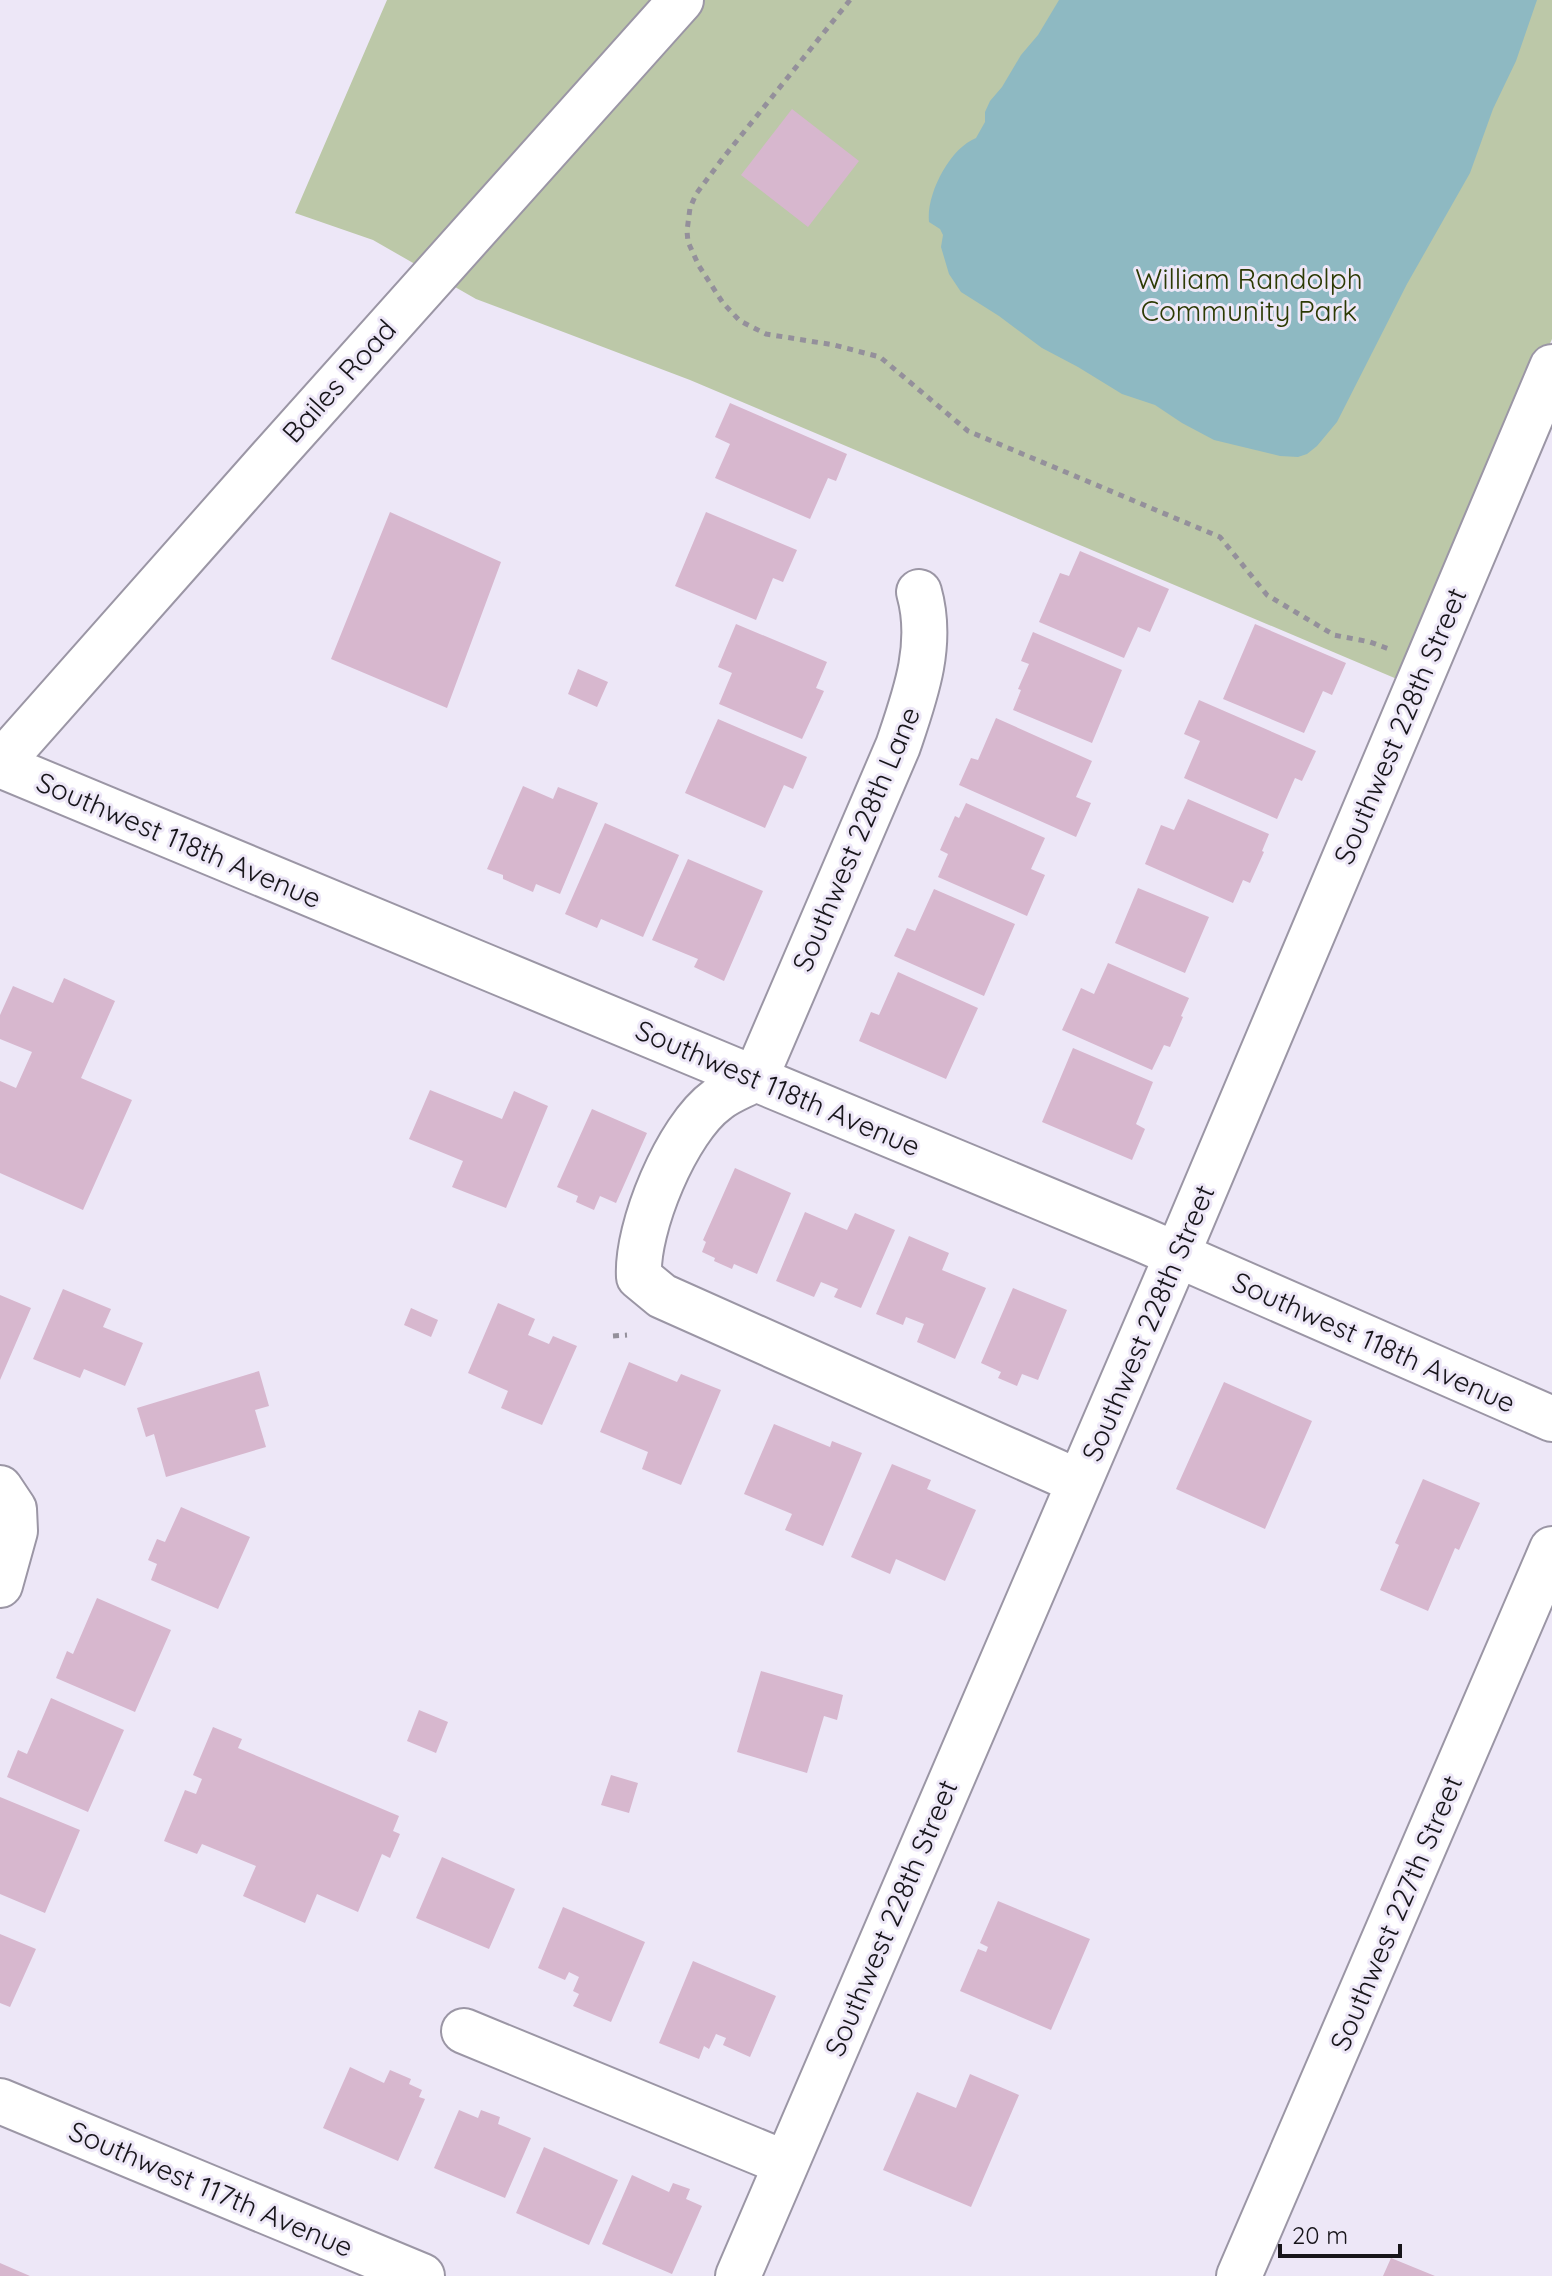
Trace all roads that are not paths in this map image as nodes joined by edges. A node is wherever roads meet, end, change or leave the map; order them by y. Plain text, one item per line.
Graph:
1 (681, 0) edge
2 (1552, 367) edge
3 (919, 592) dead end
4 (0, 765) edge
5 (755, 1079) junction
6 (1177, 1255) junction
7 (1552, 1419) edge
8 (1079, 1482) junction
9 (7, 1498) edge
10 (1552, 1549) edge
11 (0, 1585) edge
12 (464, 2031) dead end
13 (0, 2101) edge
14 (785, 2163) junction
15 (422, 2276) edge
16 (738, 2276) edge
17 (1239, 2276) edge

1 - 4 street, Bailes Road
2 - 6 street, Southwest 228th Street
3 - 5 street, Southwest 228th Lane
4 - 5 street, Southwest 118th Avenue
5 - 6 street, Southwest 118th Avenue
5 - 8 street
6 - 7 street, Southwest 118th Avenue
6 - 8 street, Southwest 228th Street
8 - 14 street, Southwest 228th Street
9 - 11 street
10 - 17 street, Southwest 227th Street
12 - 14 street
13 - 15 street, Southwest 117th Avenue
14 - 16 street, Southwest 228th Street

